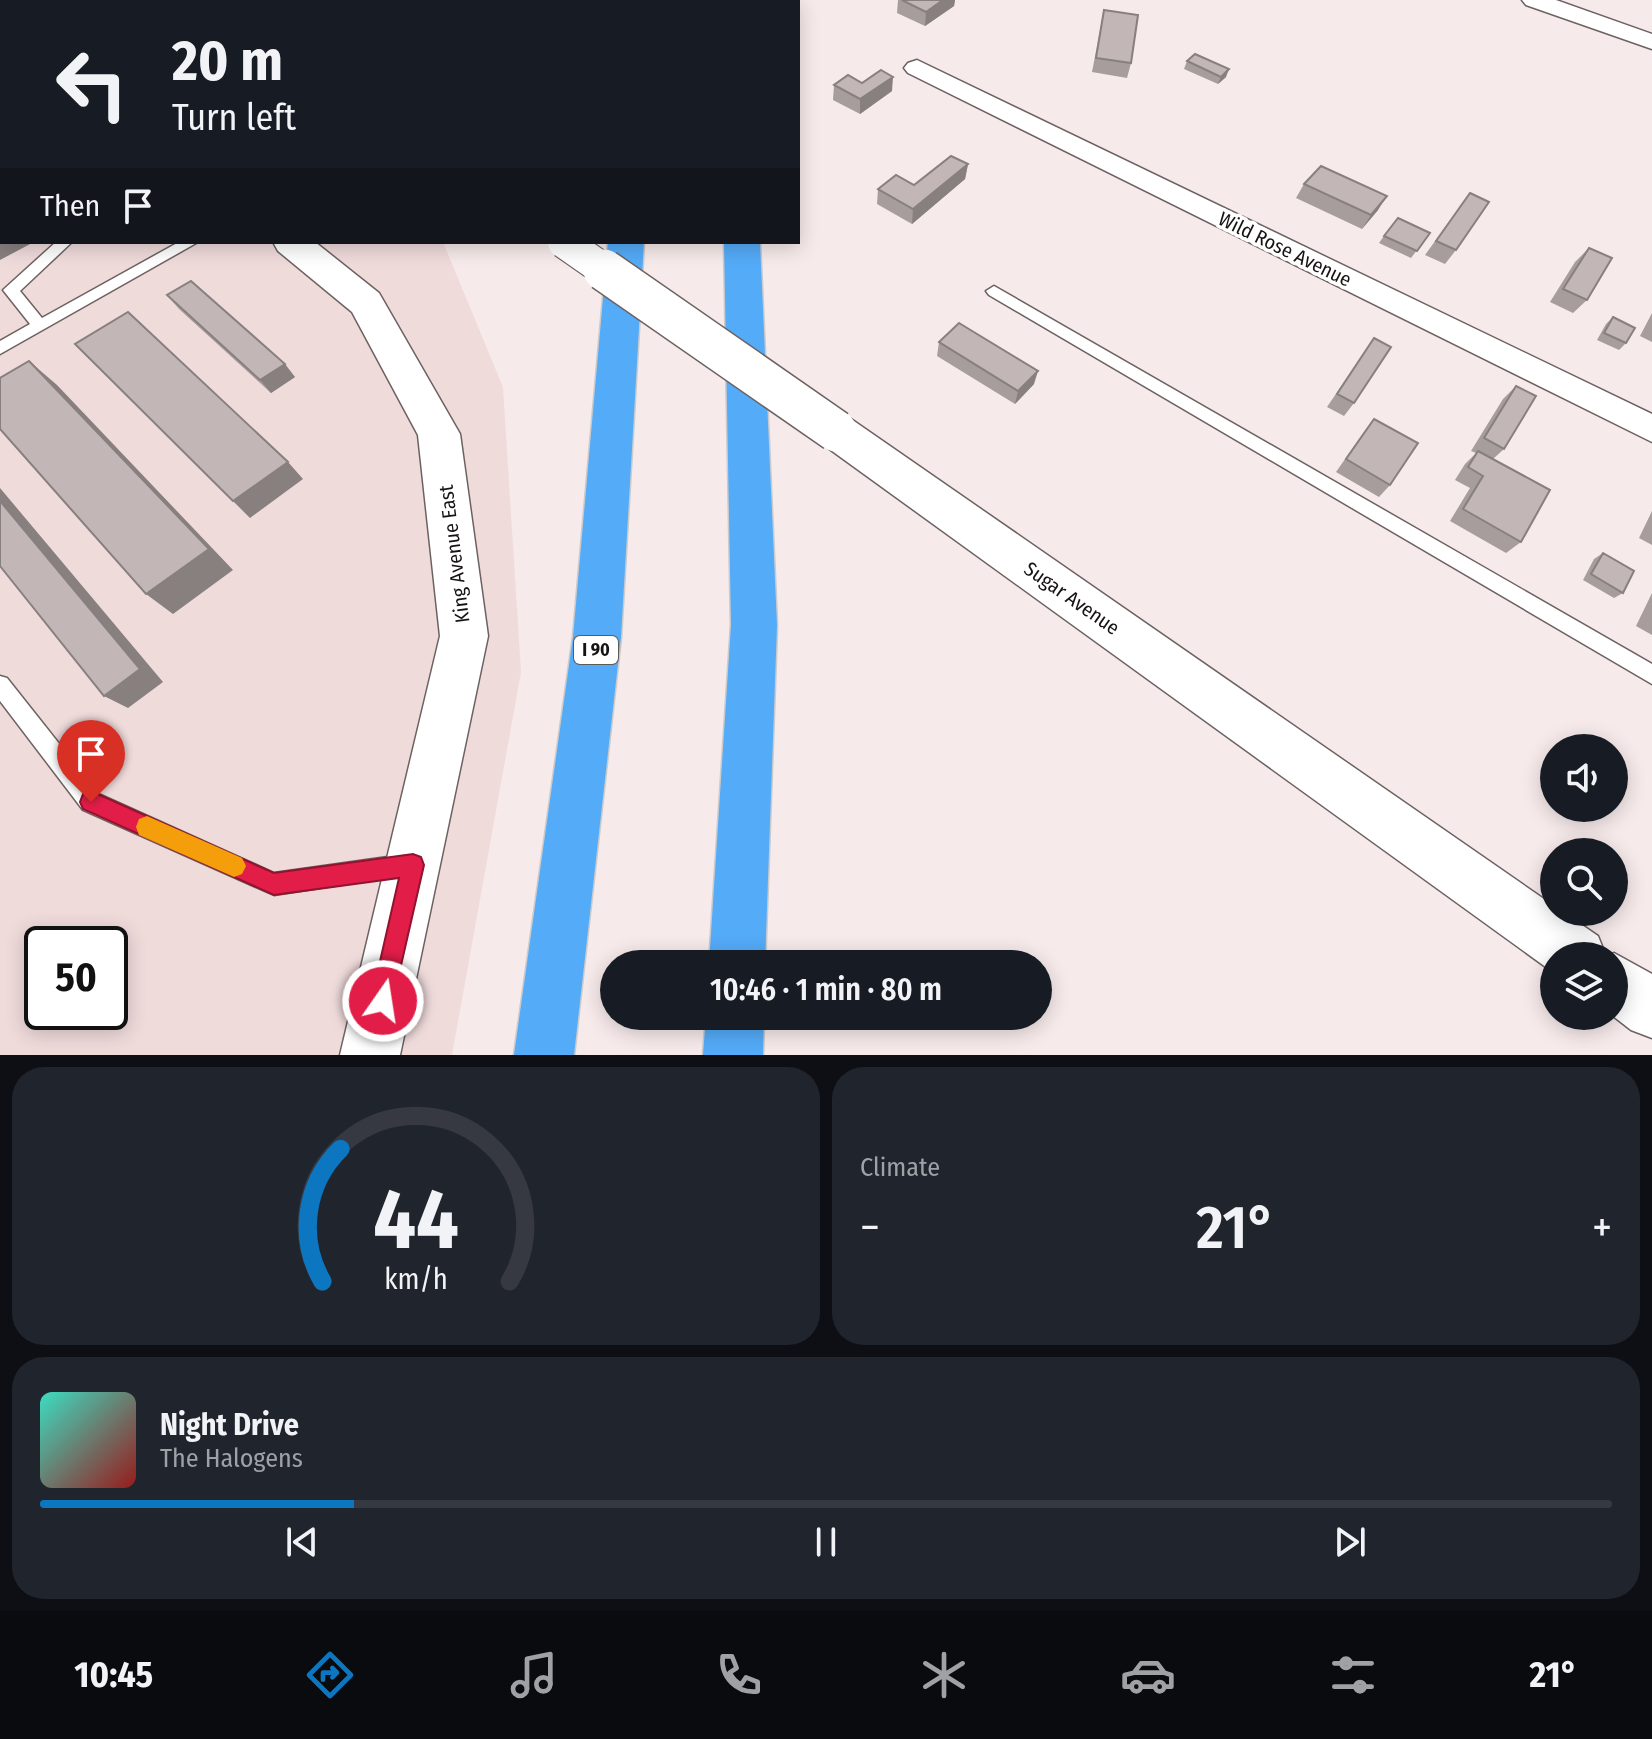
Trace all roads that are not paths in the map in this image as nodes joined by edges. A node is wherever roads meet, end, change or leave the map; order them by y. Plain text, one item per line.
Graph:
1 (1534, 0) edge
2 (1652, 42) edge
3 (917, 68) dead end
4 (63, 244) edge
5 (187, 244) edge
6 (293, 244) edge
7 (567, 244) edge
8 (626, 244) edge
9 (742, 244) edge
10 (994, 291) dead end
11 (6, 293) edge
12 (40, 326) junction
13 (0, 348) edge
14 (1652, 429) edge
15 (1652, 675) edge
16 (0, 685) edge
17 (413, 865) junction
18 (1558, 942) edge
19 (738, 950) edge
20 (1628, 992) edge
21 (1652, 1009) edge
22 (734, 1030) edge
23 (370, 1055) edge
24 (544, 1055) edge
25 (733, 1055) edge

1 - 2 street
3 - 14 street, Wild Rose Avenue
4 - 11 lane
5 - 12 lane
6 - 17 main road, King Avenue East
7 - 18 main road, Sugar Avenue, bridge
8 - 24 highway, I 90
9 - 19 highway
10 - 15 lane
11 - 12 lane
12 - 13 lane
16 - 17 lane
17 - 23 main road, King Avenue East
20 - 21 main road
22 - 25 highway

